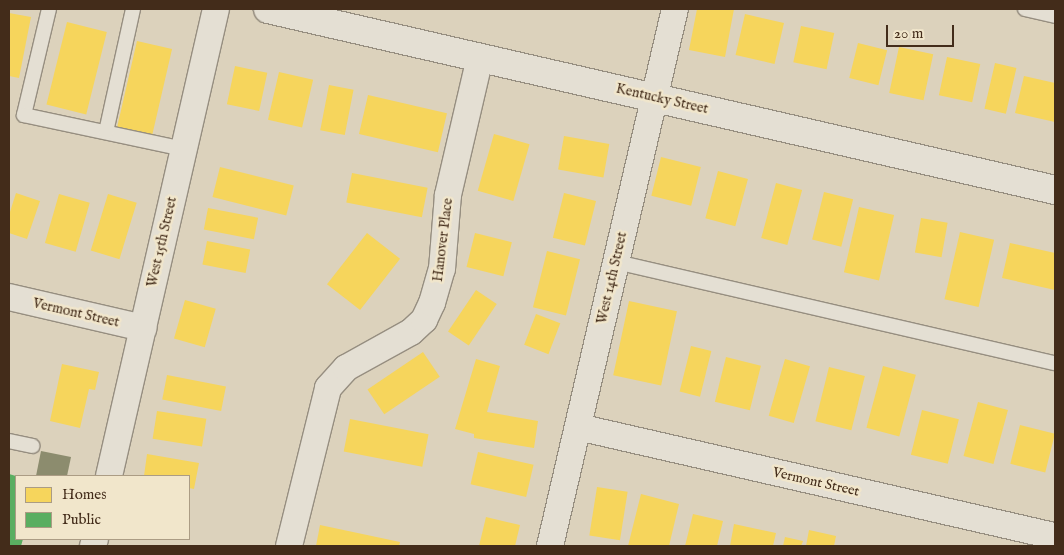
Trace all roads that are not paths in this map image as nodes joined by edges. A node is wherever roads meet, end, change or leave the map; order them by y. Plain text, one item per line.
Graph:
1 (49, 9) edge
2 (134, 9) edge
3 (216, 9) edge
4 (268, 9) edge
5 (675, 9) edge
6 (1025, 9) edge
7 (1055, 16) edge
8 (480, 58) junction
9 (654, 97) junction
10 (106, 132) junction
11 (184, 150) junction
12 (1055, 190) edge
13 (616, 262) junction
14 (9, 297) edge
15 (143, 328) junction
16 (1055, 363) edge
17 (578, 427) junction
18 (9, 441) edge
19 (32, 446) dead end
20 (109, 475) edge
21 (1055, 536) edge
22 (290, 546) edge
23 (550, 546) edge

1 - 10 lane
2 - 10 lane
3 - 11 street, West 15th Street
4 - 8 main road, Kentucky Street
5 - 9 street, West 14th Street
6 - 7 lane
8 - 9 main road, Kentucky Street
8 - 22 street, Hanover Place
9 - 12 main road, Kentucky Street
9 - 13 street, West 14th Street
10 - 11 lane
11 - 15 street, West 15th Street
13 - 16 lane
13 - 17 street, West 14th Street
14 - 15 street, Vermont Street
15 - 20 street, West 15th Street
17 - 21 street, Vermont Street
17 - 23 street, West 14th Street
18 - 19 lane

